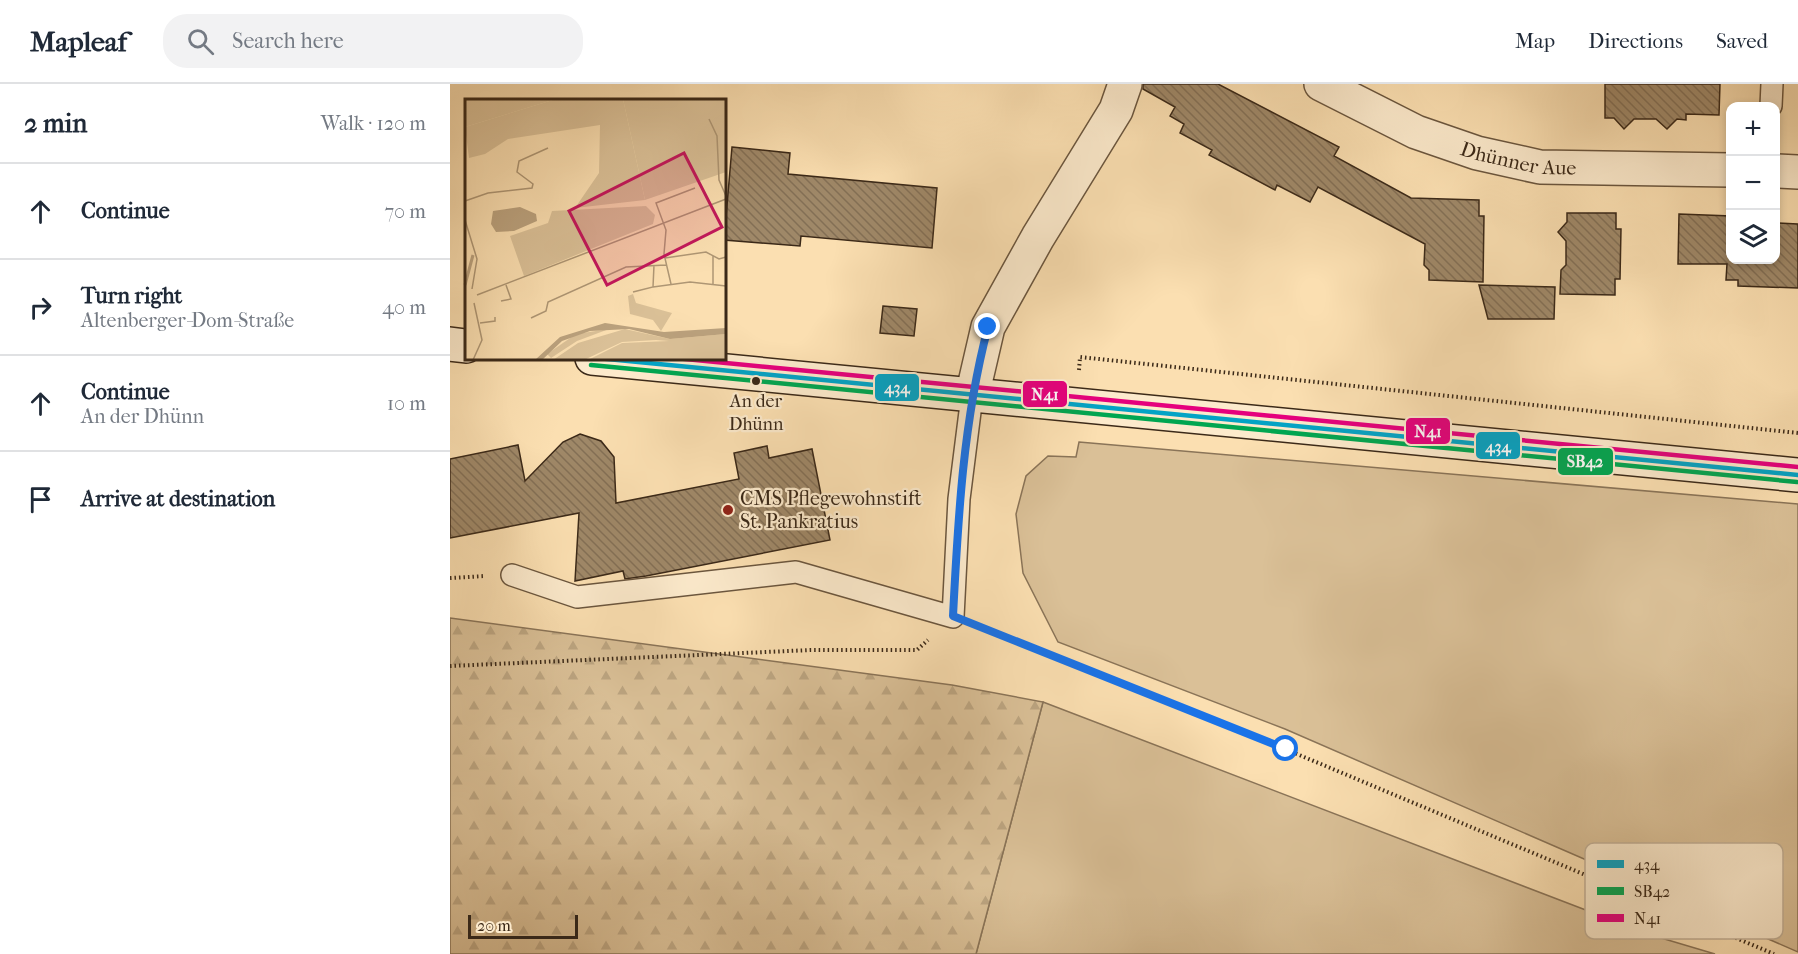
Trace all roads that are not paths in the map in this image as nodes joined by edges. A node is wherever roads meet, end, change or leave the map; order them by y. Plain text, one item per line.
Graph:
1 (1125, 84) edge
2 (1321, 84) edge
3 (1772, 84) edge
4 (1771, 102) edge
5 (1726, 171) edge
6 (1780, 171) edge
7 (1798, 172) edge
8 (450, 344) edge
9 (465, 346) edge
10 (612, 360) edge
11 (972, 396) junction
12 (1798, 475) edge
13 (512, 575) dead end

1 - 11 main road
2 - 5 main road, Dhünner Aue
3 - 4 lane
6 - 7 main road
8 - 9 main road
10 - 11 main road
11 - 12 main road
11 - 13 lane

